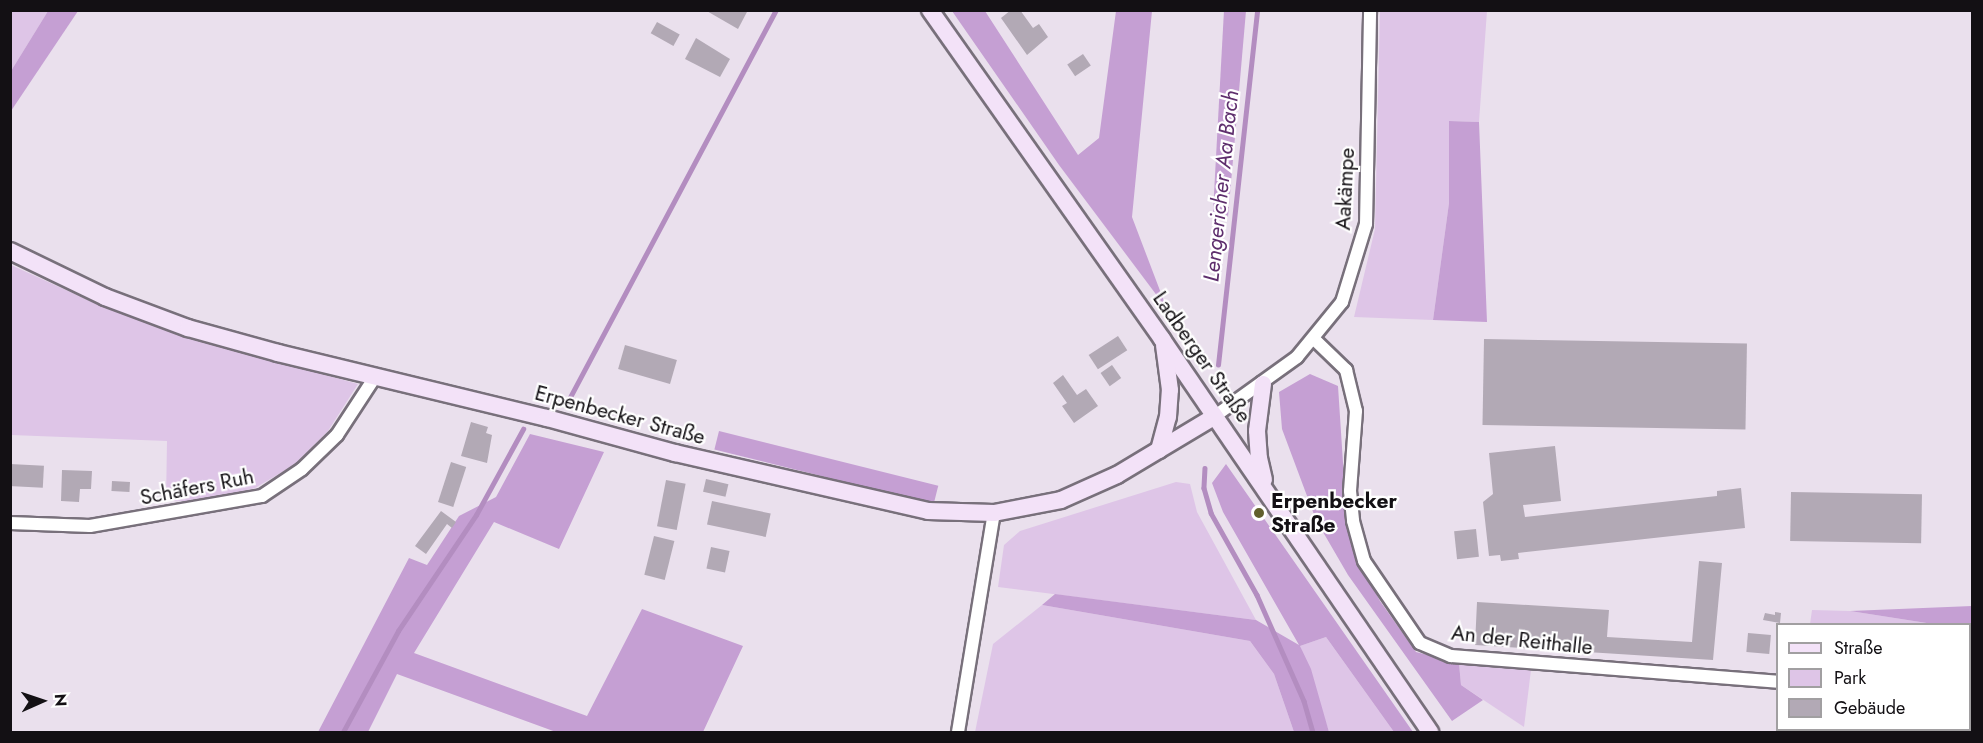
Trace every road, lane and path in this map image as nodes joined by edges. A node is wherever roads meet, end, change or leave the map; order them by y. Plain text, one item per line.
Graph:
1 (930, 10) edge
2 (1370, 10) edge
3 (10, 251) edge
4 (1162, 339) junction
5 (1314, 339) junction
6 (375, 376) junction
7 (1263, 384) junction
8 (1215, 416) junction
9 (1159, 450) junction
10 (1268, 492) junction
11 (994, 513) junction
12 (10, 523) edge
13 (1776, 682) edge
14 (958, 732) edge
15 (1430, 732) edge

1 - 4 main road, Ladberger Straße
2 - 5 street, Aakämpe
3 - 6 main road, Erpenbecker Straße
4 - 8 main road, Ladberger Straße
4 - 9 main road
5 - 7 street, Aakämpe
5 - 13 street, An der Reithalle
6 - 11 main road, Erpenbecker Straße
6 - 12 street, Schäfers Ruh
7 - 8 street, Aakämpe
7 - 10 main road
8 - 9 main road, Erpenbecker Straße
8 - 10 main road, Ladberger Straße
9 - 11 main road, Erpenbecker Straße
10 - 15 main road, Ladberger Straße
11 - 14 street

